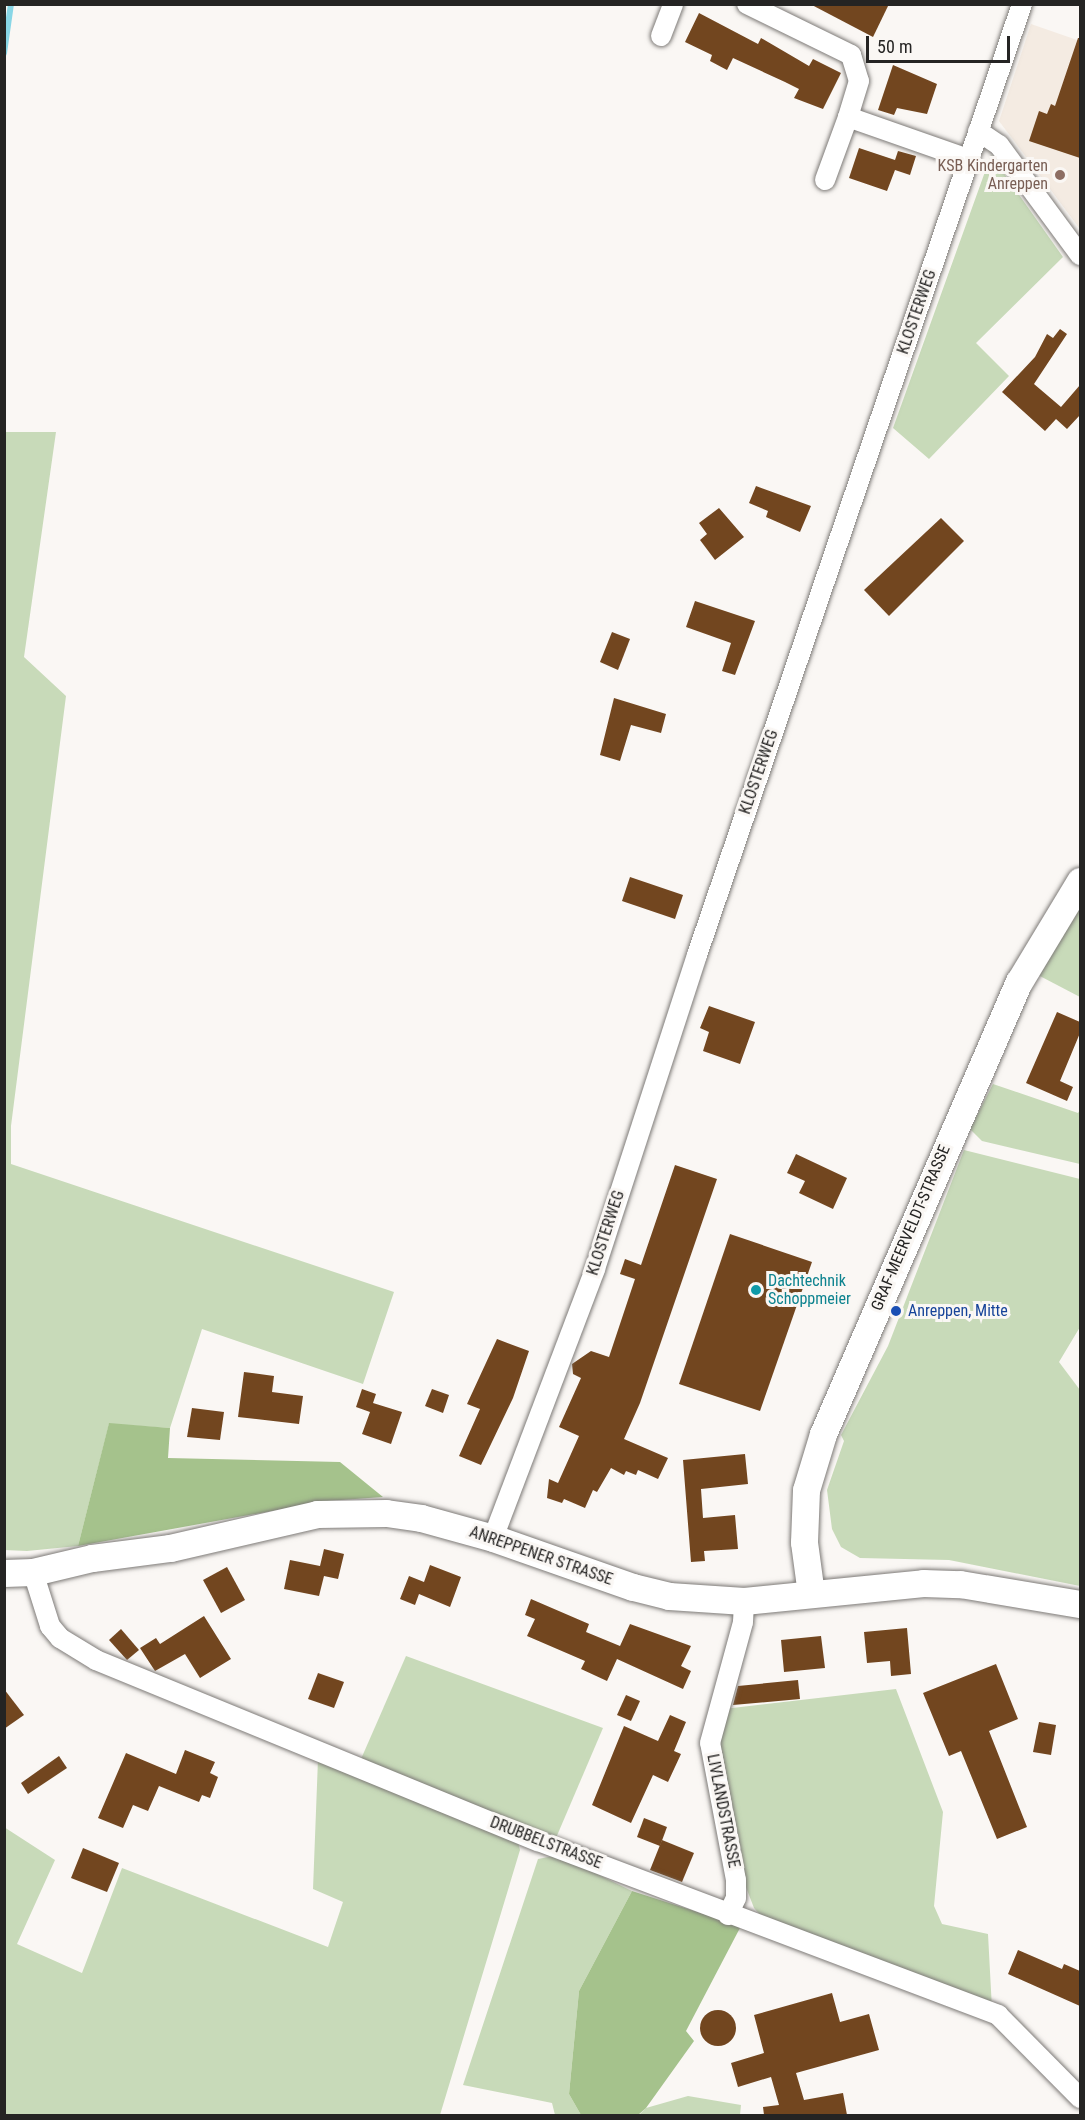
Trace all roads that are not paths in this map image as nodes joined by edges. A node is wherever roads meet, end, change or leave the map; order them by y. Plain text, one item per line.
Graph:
1 (673, 4) edge
2 (747, 4) edge
3 (1022, 4) edge
4 (661, 36) dead end
5 (848, 117) junction
6 (978, 131) junction
7 (968, 159) junction
8 (825, 180) dead end
9 (1080, 255) edge
10 (1080, 881) edge
11 (494, 1538) junction
12 (33, 1572) junction
13 (4, 1573) edge
14 (811, 1594) junction
15 (744, 1601) junction
16 (1080, 1604) edge
17 (728, 1915) junction
18 (1080, 2098) edge

1 - 4 street
2 - 5 street
3 - 6 street, KLOSTERWEG
5 - 7 street
5 - 8 street
6 - 7 street, KLOSTERWEG
6 - 9 street
7 - 11 street, KLOSTERWEG
10 - 14 main road, GRAF-MEERVELDT-STRASSE
11 - 12 main road, ANREPPENER STRASSE
11 - 15 main road, ANREPPENER STRASSE
12 - 13 main road, ANREPPENER STRASSE
12 - 17 street, DRUBBELSTRASSE
14 - 15 main road, ANREPPENER STRASSE
14 - 16 main road, ANREPPENER STRASSE
15 - 17 street, LIVLANDSTRASSE
17 - 18 street, DRUBBELSTRASSE

